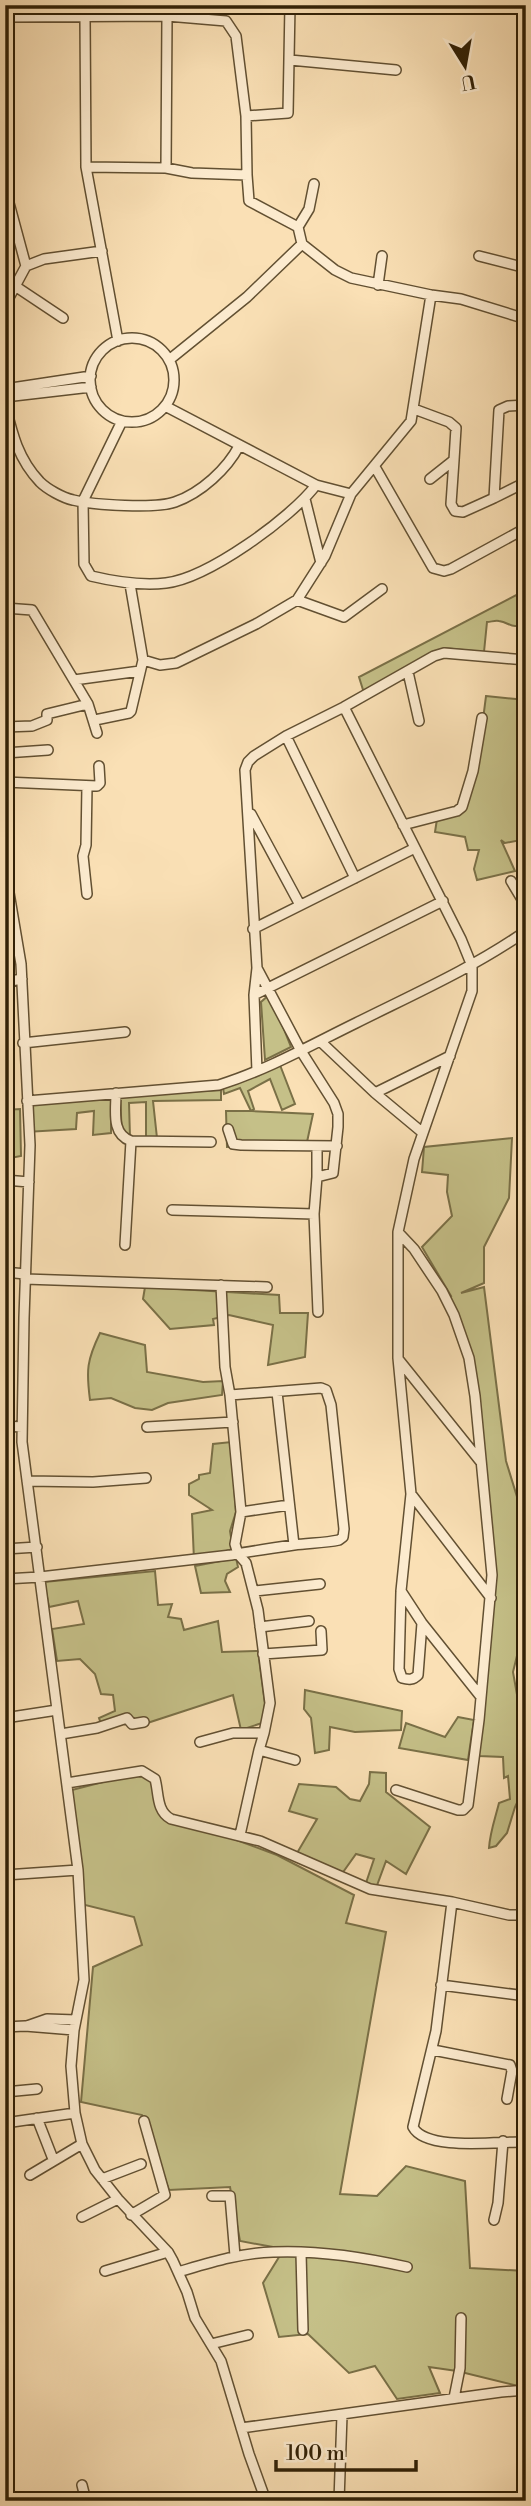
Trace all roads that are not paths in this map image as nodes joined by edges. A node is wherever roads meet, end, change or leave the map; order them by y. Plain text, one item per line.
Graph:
1 (290, 5) edge
2 (167, 16) junction
3 (5, 17) edge
4 (85, 18) junction
5 (290, 60) junction
6 (396, 70) dead end
7 (246, 116) junction
8 (5, 156) edge
9 (86, 167) junction
10 (166, 168) junction
11 (247, 175) junction
12 (314, 184) dead end
13 (298, 227) junction
14 (302, 244) junction
15 (102, 251) junction
16 (382, 256) dead end
17 (479, 256) dead end
18 (26, 266) junction
19 (526, 268) edge
20 (378, 285) junction
21 (15, 286) junction
22 (431, 295) junction
23 (5, 305) edge
24 (63, 318) dead end
25 (526, 318) edge
26 (118, 341) junction
27 (169, 360) junction
28 (90, 376) junction
29 (91, 387) junction
30 (5, 389) edge
31 (5, 397) edge
32 (5, 404) edge
33 (526, 405) edge
34 (165, 406) junction
35 (414, 409) junction
36 (122, 421) junction
37 (239, 446) junction
38 (454, 460) junction
39 (375, 467) junction
40 (430, 479) dead end
41 (526, 482) edge
42 (316, 485) junction
43 (351, 494) junction
44 (494, 498) junction
45 (305, 499) junction
46 (83, 501) junction
47 (526, 528) edge
48 (321, 563) junction
49 (130, 583) junction
50 (382, 589) dead end
51 (297, 600) junction
52 (5, 608) edge
53 (143, 660) junction
54 (526, 660) edge
55 (140, 671) junction
56 (408, 672) junction
57 (74, 680) junction
58 (88, 704) junction
59 (344, 707) junction
60 (482, 718) dead end
61 (94, 720) junction
62 (419, 721) dead end
63 (5, 727) edge
64 (97, 733) dead end
65 (286, 736) junction
66 (48, 750) dead end
67 (5, 753) edge
68 (99, 766) dead end
69 (5, 782) edge
70 (87, 786) junction
71 (249, 811) junction
72 (403, 825) junction
73 (415, 848) junction
74 (5, 869) edge
75 (355, 878) junction
76 (511, 881) dead end
77 (88, 894) dead end
78 (443, 901) junction
79 (300, 905) junction
80 (526, 906) edge
81 (253, 929) junction
82 (526, 931) edge
83 (472, 966) junction
84 (257, 968) junction
85 (22, 979) junction
86 (5, 982) edge
87 (268, 988) junction
88 (254, 995) junction
89 (125, 1032) dead end
90 (320, 1041) junction
91 (23, 1043) junction
92 (301, 1051) junction
93 (450, 1056) junction
94 (257, 1071) junction
95 (116, 1093) junction
96 (375, 1093) junction
97 (27, 1101) junction
98 (228, 1129) dead end
99 (423, 1133) junction
100 (131, 1141) junction
101 (211, 1142) dead end
102 (317, 1146) junction
103 (337, 1146) junction
104 (317, 1177) junction
105 (5, 1180) edge
106 (29, 1182) junction
107 (172, 1210) dead end
108 (314, 1214) junction
109 (398, 1231) junction
110 (125, 1245) dead end
111 (5, 1272) edge
112 (25, 1276) junction
113 (221, 1285) junction
114 (267, 1287) dead end
115 (318, 1312) dead end
116 (398, 1358) junction
117 (277, 1392) junction
118 (230, 1395) junction
119 (233, 1422) junction
120 (5, 1426) edge
121 (22, 1427) junction
122 (147, 1427) dead end
123 (480, 1461) junction
124 (146, 1478) dead end
125 (27, 1481) junction
126 (411, 1494) junction
127 (289, 1505) junction
128 (241, 1512) junction
129 (294, 1545) junction
130 (37, 1547) junction
131 (5, 1549) edge
132 (235, 1554) junction
133 (40, 1577) junction
134 (5, 1579) edge
135 (320, 1584) dead end
136 (255, 1591) junction
137 (401, 1591) junction
138 (491, 1598) junction
139 (309, 1621) dead end
140 (422, 1623) junction
141 (260, 1628) junction
142 (321, 1632) dead end
143 (263, 1654) junction
144 (481, 1698) junction
145 (57, 1710) junction
146 (5, 1718) edge
147 (144, 1722) dead end
148 (264, 1733) junction
149 (61, 1734) junction
150 (200, 1742) dead end
151 (260, 1751) junction
152 (295, 1760) dead end
153 (66, 1783) junction
154 (396, 1790) dead end
155 (240, 1835) junction
156 (78, 1870) junction
157 (5, 1875) edge
158 (452, 1902) junction
159 (526, 1915) edge
160 (441, 1985) junction
161 (526, 1996) edge
162 (75, 2025) junction
163 (5, 2027) edge
164 (433, 2050) junction
165 (37, 2088) dead end
166 (5, 2092) edge
167 (507, 2099) dead end
168 (75, 2113) junction
169 (37, 2118) junction
170 (144, 2120) dead end
171 (5, 2123) edge
172 (503, 2141) junction
173 (526, 2142) edge
174 (82, 2144) junction
175 (53, 2159) junction
176 (141, 2164) dead end
177 (30, 2175) dead end
178 (103, 2179) junction
179 (212, 2196) dead end
180 (118, 2199) junction
181 (131, 2215) junction
182 (82, 2217) dead end
183 (494, 2220) dead end
184 (168, 2252) junction
185 (302, 2253) junction
186 (235, 2256) junction
187 (407, 2267) dead end
188 (105, 2271) dead end
189 (178, 2272) junction
190 (461, 2318) dead end
191 (303, 2330) dead end
192 (248, 2334) dead end
193 (211, 2344) junction
194 (526, 2390) edge
195 (454, 2398) junction
196 (342, 2415) junction
197 (241, 2428) junction
198 (82, 2485) dead end
199 (86, 2501) edge
200 (266, 2501) edge
201 (339, 2501) edge

1 - 5 street
2 - 4 street
2 - 7 street
2 - 10 street
3 - 4 street
4 - 9 street
5 - 6 street
5 - 7 street
7 - 11 street
8 - 18 street
9 - 10 street
9 - 15 street
10 - 11 street
11 - 13 street
12 - 13 street
13 - 14 street
14 - 20 street
14 - 27 street
15 - 18 street
15 - 26 street
16 - 20 street
17 - 19 street
18 - 21 street
20 - 22 street
21 - 23 street
21 - 24 street
22 - 25 street
22 - 35 street
26 - 27 street
26 - 28 street
27 - 34 street
28 - 29 street
28 - 30 street
29 - 31 street
29 - 36 street
32 - 46 street
33 - 44 street
34 - 36 street
34 - 37 street
35 - 38 street
35 - 39 street
36 - 46 street
37 - 42 street
37 - 46 street
38 - 40 street
38 - 44 street
39 - 43 street
39 - 47 street
41 - 44 street
42 - 43 street
42 - 45 street
43 - 48 street
45 - 48 street
45 - 49 street
46 - 49 street
48 - 51 street
49 - 53 street
50 - 51 street
51 - 53 street
52 - 57 street
53 - 55 street
54 - 56 street
55 - 57 street
55 - 61 street
56 - 59 street
56 - 62 street
57 - 58 street
58 - 61 street
58 - 63 street
59 - 65 street
59 - 72 street
60 - 72 street
61 - 64 street
65 - 71 street
65 - 75 street
66 - 67 street
68 - 70 street
69 - 70 street
70 - 77 street
71 - 79 street
71 - 81 street
72 - 73 street
73 - 75 street
73 - 78 street
74 - 85 street
75 - 79 street
76 - 80 street
78 - 83 street
78 - 87 street
79 - 81 street
81 - 84 street
82 - 83 street
83 - 90 street
83 - 93 street
84 - 87 street
84 - 88 street
85 - 86 street
85 - 91 street
87 - 88 street
87 - 92 street
88 - 94 street
89 - 91 street
90 - 92 street
90 - 96 street
91 - 97 street
92 - 94 street
92 - 103 street
93 - 96 street
93 - 99 street
94 - 95 street
95 - 97 street
95 - 100 street
96 - 99 street
97 - 106 street
98 - 102 street
99 - 109 street
100 - 101 street
100 - 110 street
102 - 103 street
102 - 104 street
103 - 104 street
104 - 108 street
105 - 106 street
106 - 112 street
107 - 108 street
108 - 115 street
109 - 116 street
109 - 123 street
111 - 112 street
112 - 113 street
112 - 121 street
113 - 114 street
113 - 118 street
116 - 123 street
116 - 126 street
117 - 118 street
117 - 127 street
117 - 129 street
118 - 119 street
119 - 122 street
119 - 128 street
120 - 121 street
121 - 125 street
123 - 138 street
124 - 125 street
125 - 130 street
126 - 137 street
126 - 138 street
127 - 128 street
127 - 129 street
128 - 132 street
129 - 132 street
130 - 131 street
130 - 133 street
132 - 133 street
132 - 136 street
133 - 134 street
133 - 145 street
135 - 136 street
136 - 141 street
137 - 140 street
137 - 140 street
138 - 144 street
139 - 141 street
140 - 144 street
141 - 143 street
142 - 143 street
143 - 148 street
144 - 154 street
145 - 146 street
145 - 149 street
147 - 149 street
148 - 150 street
148 - 151 street
149 - 153 street
151 - 152 street
151 - 155 street
153 - 155 street
153 - 156 street
155 - 158 street
156 - 157 street
156 - 162 street
158 - 159 street
158 - 160 street
160 - 161 street
160 - 164 street
162 - 163 street
162 - 168 street
164 - 167 street
164 - 172 street
165 - 166 street
168 - 169 street
168 - 174 street
169 - 171 street
169 - 175 street
170 - 181 street
172 - 173 street
172 - 183 street
174 - 175 street
174 - 178 street
175 - 177 street
176 - 178 street
178 - 180 street
179 - 186 street
180 - 181 street
180 - 182 street
181 - 184 street
184 - 188 street
184 - 189 street
185 - 186 street
185 - 187 street
185 - 191 street
186 - 189 street
189 - 193 street
190 - 195 street
192 - 193 street
193 - 197 street
194 - 195 street
195 - 196 street
196 - 197 street
196 - 201 street
197 - 200 street
198 - 199 street

